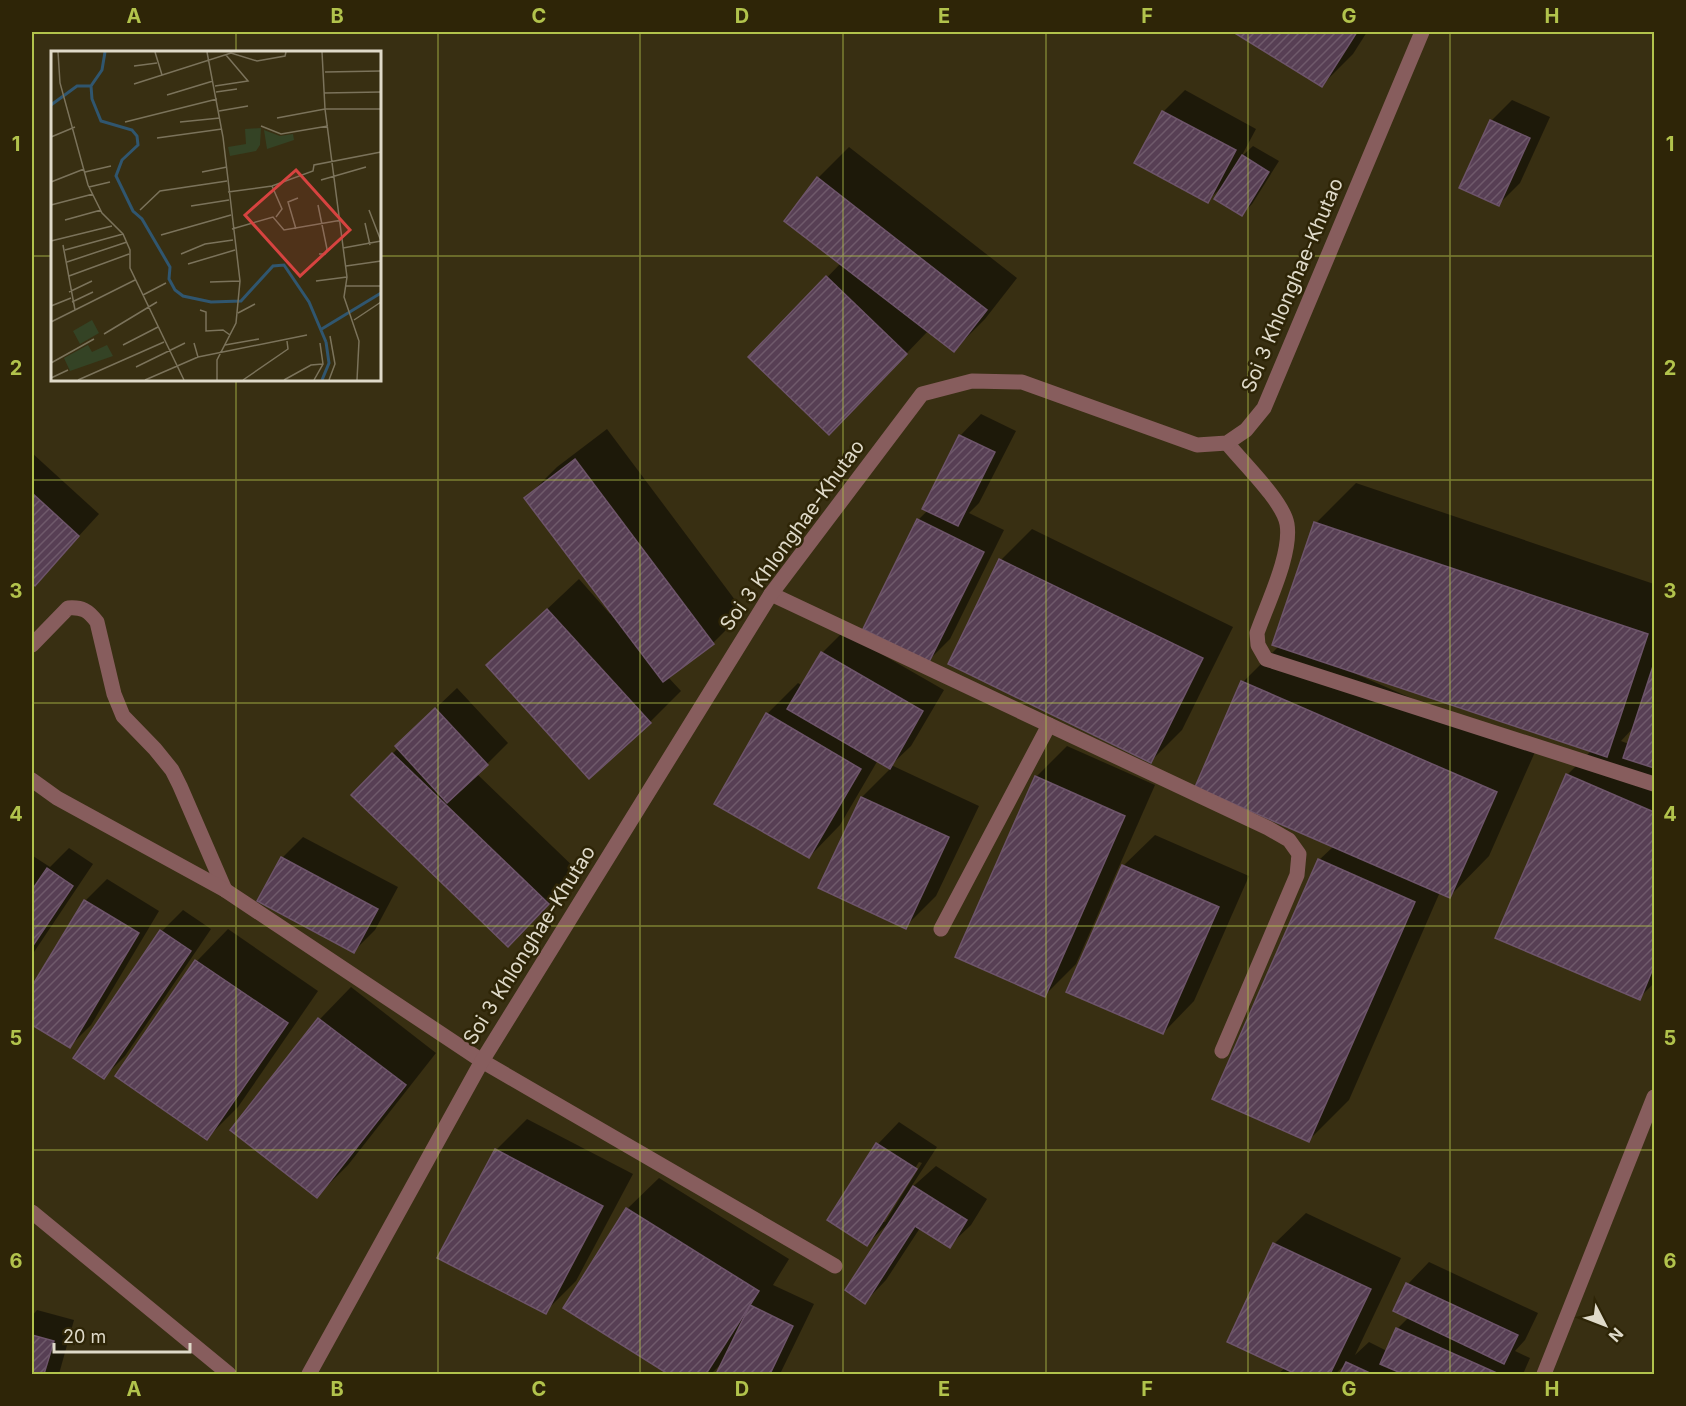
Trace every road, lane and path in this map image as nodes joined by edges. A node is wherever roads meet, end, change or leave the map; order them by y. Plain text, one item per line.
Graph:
1 (1422, 32) edge
2 (1227, 443) junction
3 (771, 594) junction
4 (32, 645) edge
5 (1049, 725) junction
6 (32, 780) edge
7 (1654, 784) edge
8 (225, 890) junction
9 (941, 929) dead end
10 (1222, 1051) dead end
11 (482, 1061) junction
12 (1654, 1097) edge
13 (32, 1212) edge
14 (835, 1266) dead end
15 (229, 1374) edge
16 (309, 1374) edge
17 (1544, 1374) edge

1 - 2 street, Soi 3 Khlonghae-Khutao
2 - 3 street, Soi 3 Khlonghae-Khutao
2 - 7 street
3 - 5 street
3 - 11 street, Soi 3 Khlonghae-Khutao
4 - 8 street
5 - 9 street
5 - 10 street
6 - 8 street
8 - 11 street
11 - 14 street
11 - 16 street, Soi 3 Khlonghae-Khutao
12 - 17 street
13 - 15 street

